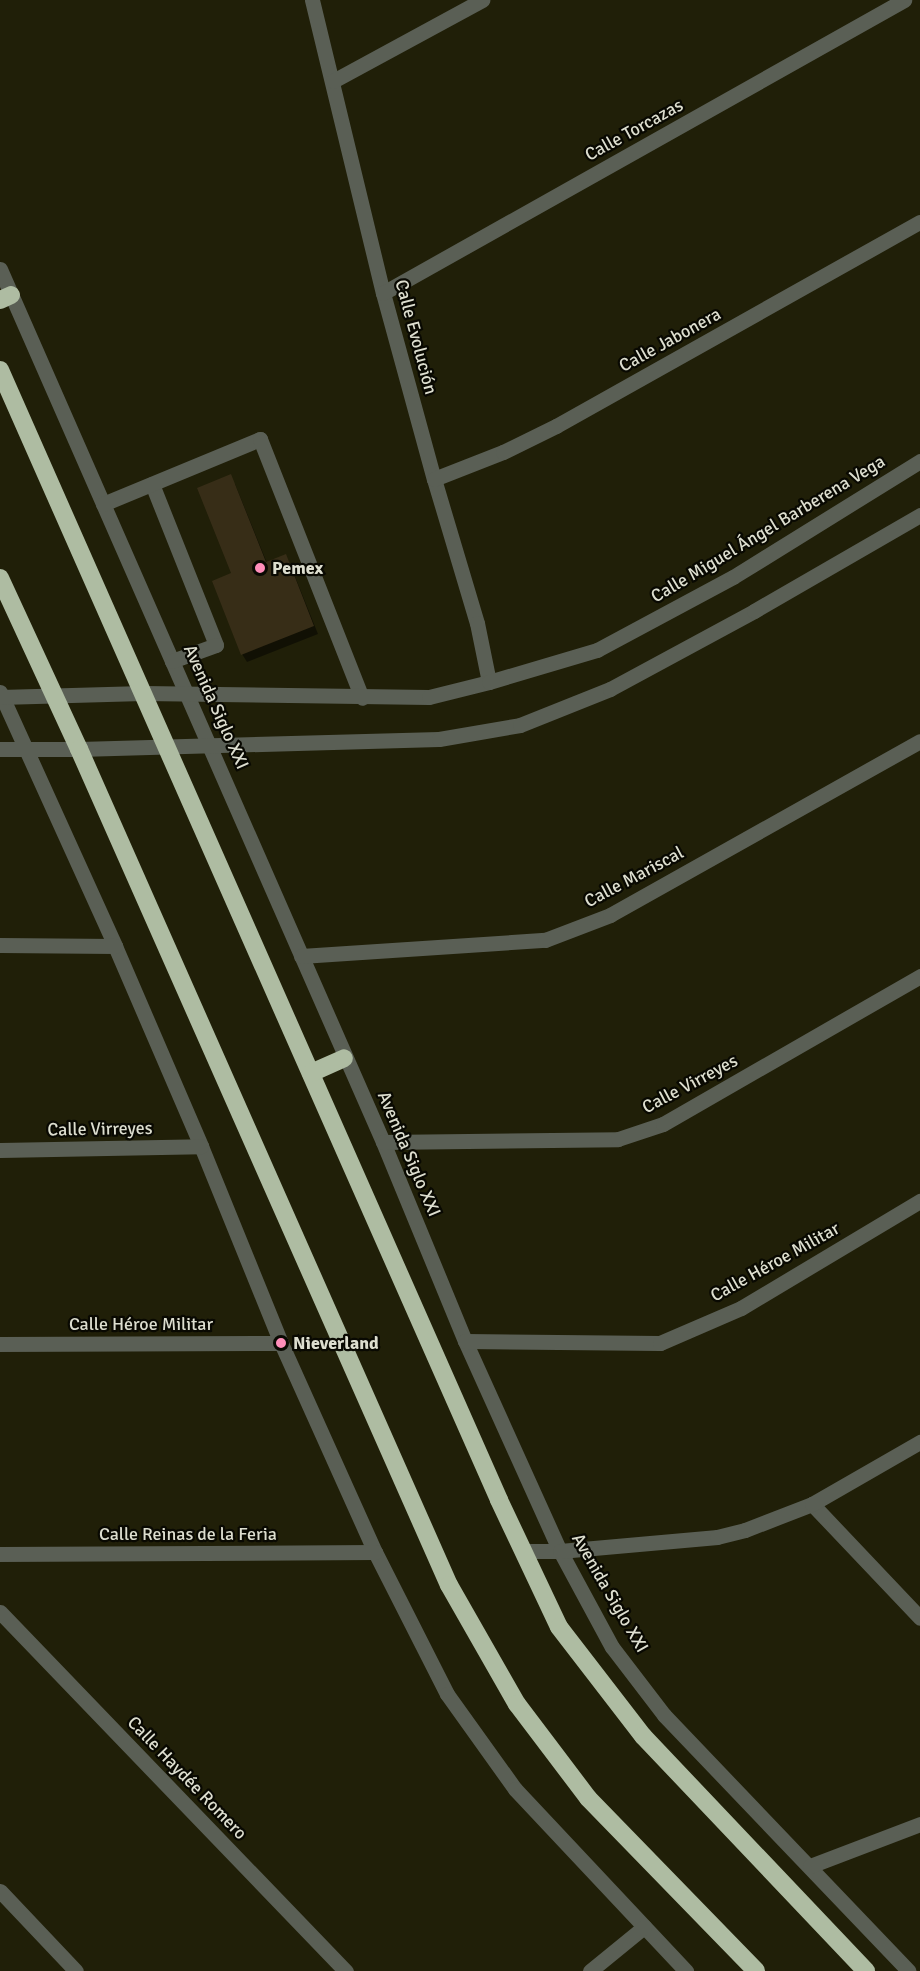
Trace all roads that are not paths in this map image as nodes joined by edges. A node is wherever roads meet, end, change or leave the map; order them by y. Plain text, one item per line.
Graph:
1 (312, 0) edge
2 (482, 0) edge
3 (904, 0) edge
4 (333, 81) junction
5 (920, 222) edge
6 (0, 269) edge
7 (383, 293) junction
8 (6, 297) edge
9 (0, 370) edge
10 (920, 461) edge
11 (434, 478) junction
12 (152, 484) junction
13 (103, 504) junction
14 (920, 515) edge
15 (0, 578) edge
16 (172, 661) junction
17 (489, 682) junction
18 (143, 693) junction
19 (1, 695) edge
20 (186, 695) junction
21 (54, 698) junction
22 (362, 698) junction
23 (920, 741) edge
24 (211, 746) junction
25 (167, 747) junction
26 (0, 749) edge
27 (27, 749) junction
28 (79, 749) junction
29 (0, 945) edge
30 (115, 946) junction
31 (301, 957) junction
32 (920, 976) edge
33 (344, 1058) junction
34 (311, 1073) junction
35 (383, 1142) junction
36 (201, 1146) junction
37 (0, 1150) edge
38 (920, 1201) edge
39 (465, 1341) junction
40 (281, 1343) junction
41 (0, 1344) edge
42 (920, 1442) edge
43 (812, 1504) junction
44 (523, 1551) junction
45 (560, 1551) junction
46 (375, 1552) junction
47 (0, 1554) edge
48 (914, 1604) edge
49 (0, 1612) edge
50 (920, 1618) edge
51 (920, 1824) edge
52 (810, 1866) junction
53 (0, 1891) edge
54 (6, 1908) edge
55 (644, 1927) junction
56 (76, 1971) edge
57 (346, 1971) edge
58 (590, 1971) edge
59 (686, 1971) edge
60 (756, 1971) edge
61 (866, 1971) edge
62 (909, 1971) edge

1 - 4 street, Calle Evolución
2 - 4 street
3 - 7 street, Calle Torcazas
4 - 7 street, Calle Evolución
5 - 11 street, Calle Jabonera
6 - 8 street, Avenida Siglo XXI
7 - 11 street, Calle Evolución
8 - 13 street, Avenida Siglo XXI
9 - 18 highway
10 - 17 street, Calle Miguel Ángel Barberena Vega
11 - 17 street, Calle Evolución
12 - 13 street
12 - 16 street
12 - 22 street
13 - 16 street, Avenida Siglo XXI
14 - 24 street
15 - 21 highway
16 - 20 street, Avenida Siglo XXI
17 - 22 street, Calle Miguel Ángel Barberena Vega
18 - 20 street, Calle Miguel Ángel Barberena Vega
18 - 21 street, Calle Miguel Ángel Barberena Vega
18 - 25 highway
19 - 21 street, Calle Miguel Ángel Barberena Vega
19 - 27 street
20 - 22 street, Calle Miguel Ángel Barberena Vega
20 - 24 street, Avenida Siglo XXI
21 - 28 highway
23 - 31 street, Calle Mariscal
24 - 25 street
24 - 31 street, Avenida Siglo XXI
25 - 28 street
25 - 34 highway
26 - 27 street
27 - 28 street
27 - 30 street
28 - 60 highway
29 - 30 street
30 - 36 street
31 - 33 street, Avenida Siglo XXI
32 - 35 street, Calle Virreyes
33 - 34 highway
33 - 35 street, Avenida Siglo XXI
34 - 44 highway
35 - 39 street, Avenida Siglo XXI
36 - 37 street, Calle Virreyes
36 - 40 street
38 - 39 street, Calle Héroe Militar
39 - 45 street, Avenida Siglo XXI
40 - 41 street, Calle Héroe Militar
40 - 46 street
42 - 43 street
43 - 45 street
43 - 48 street
44 - 45 street
44 - 61 highway
45 - 52 street, Avenida Siglo XXI
46 - 47 street, Calle Reinas de la Feria
46 - 55 street
48 - 50 street
49 - 57 street, Calle Haydée Romero
51 - 52 street
52 - 62 street, Avenida Siglo XXI
53 - 54 street
54 - 56 street
55 - 58 street
55 - 59 street

